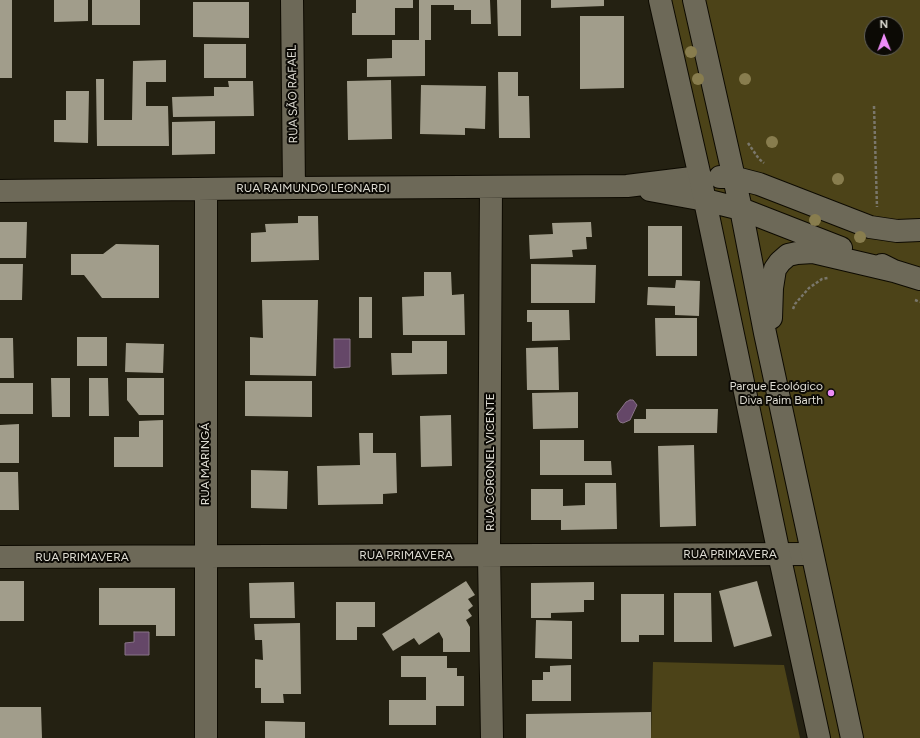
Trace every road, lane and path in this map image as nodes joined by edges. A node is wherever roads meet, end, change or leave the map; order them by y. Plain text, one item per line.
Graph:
1 (292, 0) edge
2 (660, 0) edge
3 (694, 0) edge
4 (874, 106) dead end
5 (747, 142) dead end
6 (765, 165) dead end
7 (700, 177) junction
8 (732, 177) junction
9 (627, 186) junction
10 (491, 187) junction
11 (294, 188) junction
12 (206, 189) junction
13 (0, 191) edge
14 (705, 200) junction
15 (870, 207) dead end
16 (740, 209) junction
17 (877, 210) junction
18 (882, 211) dead end
19 (920, 230) edge
20 (894, 271) junction
21 (832, 276) dead end
22 (920, 279) edge
23 (913, 300) dead end
24 (920, 302) edge
25 (792, 311) dead end
26 (774, 371) junction
27 (778, 554) junction
28 (812, 554) junction
29 (490, 555) junction
30 (205, 556) junction
31 (0, 557) edge
32 (206, 738) edge
33 (492, 738) edge
34 (819, 738) edge
35 (852, 738) edge

1 - 11 street, RUA SÃO RAFAEL
2 - 7 street
3 - 8 street
4 - 17 path
5 - 6 path
7 - 8 street, RUA RAIMUNDO LEONARDI
7 - 9 street, RUA RAIMUNDO LEONARDI
7 - 14 street
8 - 16 street
8 - 19 street, RUA RAIMUNDO LEONARDI
9 - 10 street, RUA RAIMUNDO LEONARDI
9 - 14 street, RUA RAIMUNDO LEONARDI
10 - 11 street, RUA RAIMUNDO LEONARDI
10 - 29 street, RUA CORONEL VICENTE
11 - 12 street, RUA RAIMUNDO LEONARDI
12 - 13 street, RUA RAIMUNDO LEONARDI
12 - 30 street, RUA MARINGÁ
14 - 16 street, RUA RAIMUNDO LEONARDI
14 - 27 street
15 - 17 path
16 - 20 street, RUA RAIMUNDO LEONARDI
16 - 26 street
17 - 18 path
20 - 22 street
20 - 26 street
21 - 25 path
23 - 24 path
26 - 28 street
27 - 28 street, RUA PRIMAVERA
27 - 29 street, RUA PRIMAVERA
27 - 34 street
28 - 35 street
29 - 30 street, RUA PRIMAVERA
29 - 33 street, RUA CORONEL VICENTE
30 - 31 street, RUA PRIMAVERA
30 - 32 street, RUA MARINGÁ

